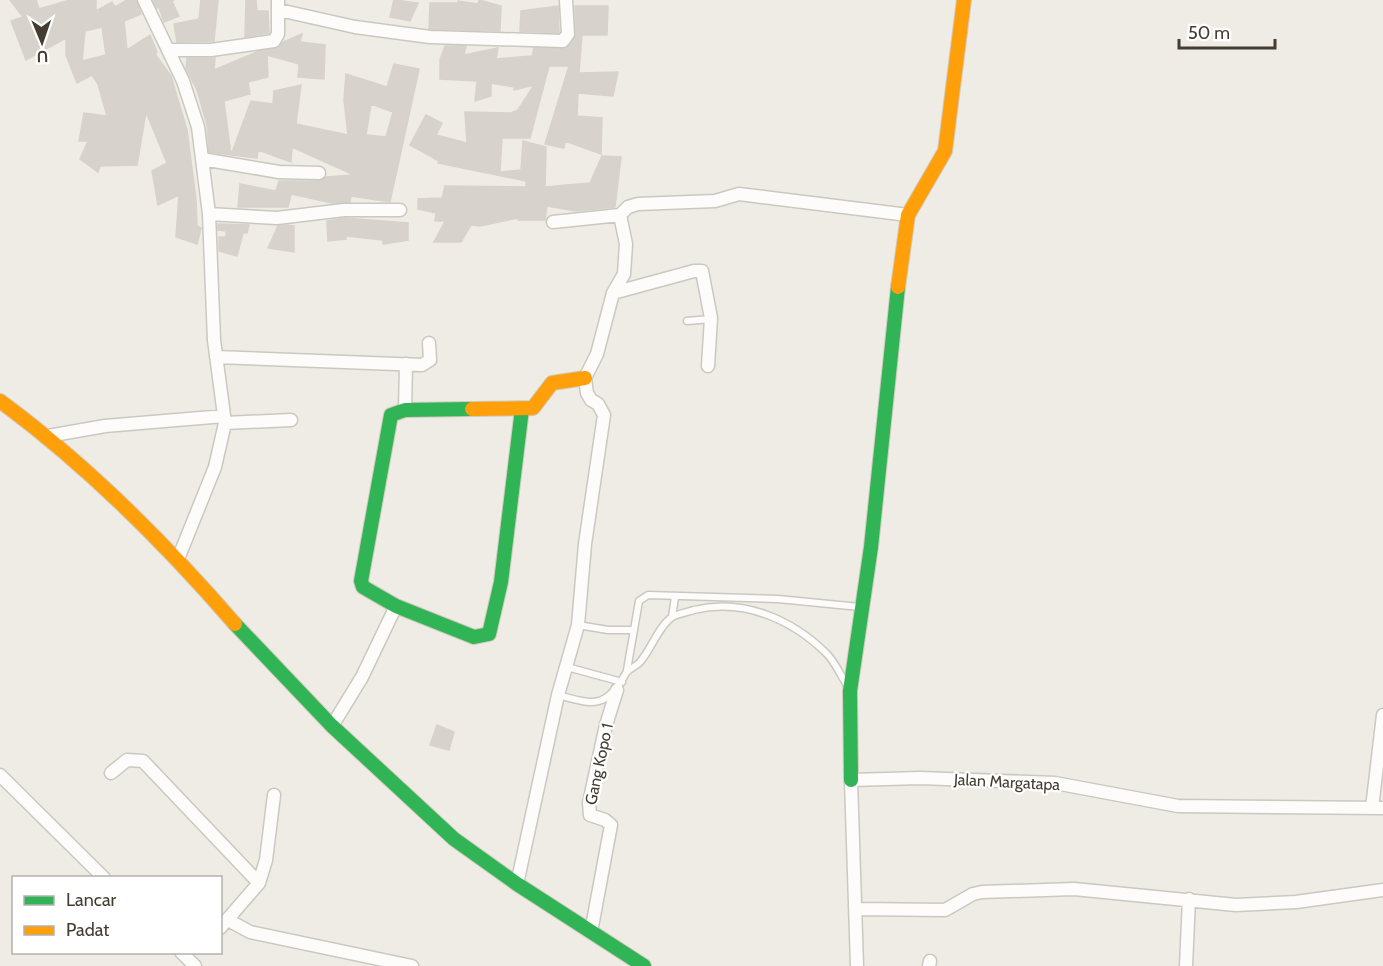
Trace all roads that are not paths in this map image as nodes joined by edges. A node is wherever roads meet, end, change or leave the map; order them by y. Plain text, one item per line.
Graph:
1 (144, 0) edge
2 (566, 0) edge
3 (964, 0) edge
4 (278, 5) edge
5 (169, 50) junction
6 (202, 159) junction
7 (319, 173) dead end
8 (400, 210) dead end
9 (209, 214) junction
10 (620, 215) junction
11 (908, 215) junction
12 (553, 222) dead end
13 (613, 293) junction
14 (711, 318) junction
15 (687, 321) dead end
16 (429, 343) dead end
17 (216, 357) junction
18 (406, 364) junction
19 (708, 366) dead end
20 (585, 378) junction
21 (0, 401) edge
22 (522, 409) junction
23 (405, 410) junction
24 (224, 419) junction
25 (291, 420) dead end
26 (48, 436) junction
27 (178, 559) junction
28 (675, 597) junction
29 (396, 606) junction
30 (863, 607) junction
31 (672, 617) junction
32 (578, 625) junction
33 (634, 630) junction
34 (567, 667) junction
35 (627, 670) junction
36 (620, 686) junction
37 (850, 691) junction
38 (558, 695) junction
39 (1383, 715) edge
40 (332, 726) junction
41 (111, 773) dead end
42 (1, 778) edge
43 (852, 780) junction
44 (274, 795) dead end
45 (1378, 808) edge
46 (103, 876) edge
47 (259, 884) junction
48 (517, 884) junction
49 (1383, 890) edge
50 (1189, 899) junction
51 (857, 909) junction
52 (224, 924) edge
53 (591, 932) junction
54 (412, 966) edge
55 (644, 966) edge
56 (857, 966) edge
57 (1186, 966) edge

1 - 5 street
2 - 4 street
3 - 11 street
4 - 5 street
5 - 6 street
6 - 7 street
6 - 9 street
8 - 9 street
9 - 17 street
10 - 11 street
10 - 12 street
10 - 13 street
11 - 30 street
13 - 14 street
13 - 20 street
14 - 15 lane
14 - 19 street
16 - 18 street
17 - 18 street
17 - 24 street
18 - 23 street
20 - 22 street
20 - 32 street
21 - 26 street
22 - 23 street
22 - 29 street
23 - 29 street
24 - 25 street
24 - 26 street
24 - 27 street
26 - 27 street
27 - 40 street
28 - 30 lane
28 - 31 lane
28 - 33 lane
29 - 40 street
30 - 37 street
31 - 35 lane
31 - 37 lane
32 - 33 lane
32 - 34 street
33 - 35 lane
34 - 36 lane
34 - 38 street
35 - 36 lane
36 - 38 lane
36 - 53 street, Gang Kopo 1
37 - 43 street
38 - 48 street
39 - 45 street
40 - 48 street
41 - 47 street
42 - 46 street
43 - 45 street, Jalan Margatapa
43 - 51 street
44 - 47 street
47 - 52 street
48 - 53 street
49 - 50 street
50 - 51 street
50 - 57 street
51 - 56 street
52 - 54 street
53 - 55 street

